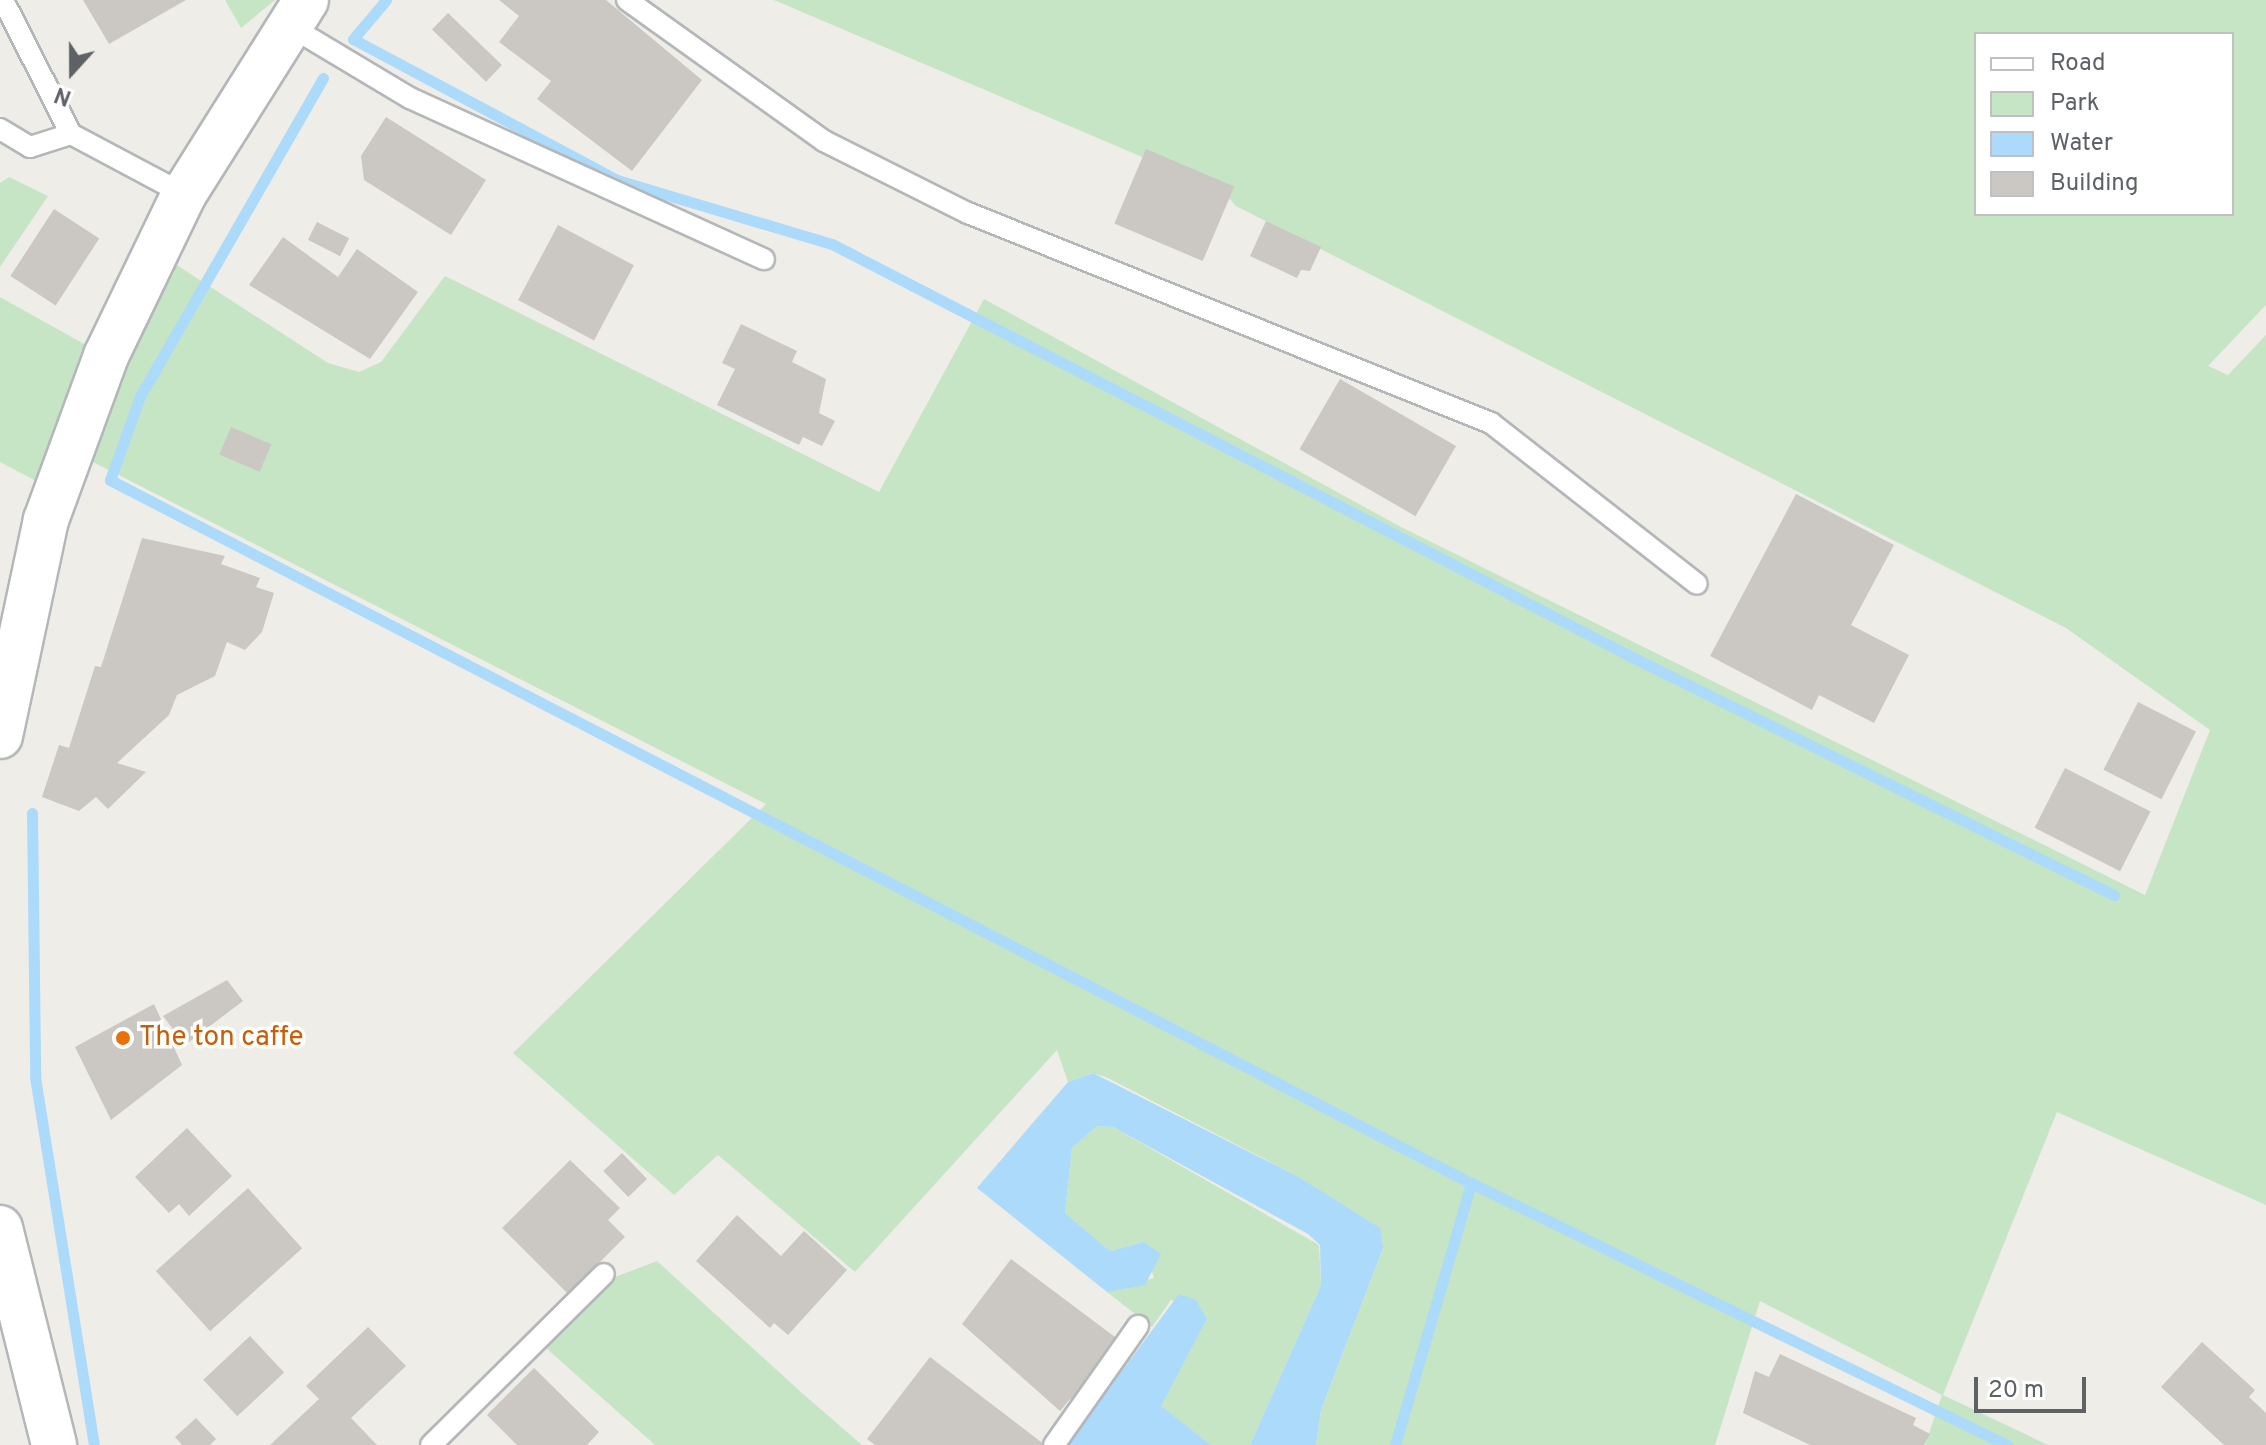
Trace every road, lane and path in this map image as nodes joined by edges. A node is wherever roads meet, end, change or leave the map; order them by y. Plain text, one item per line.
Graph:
1 (3, 0) edge
2 (627, 0) edge
3 (297, 12) edge
4 (0, 129) edge
5 (71, 134) junction
6 (184, 194) junction
7 (764, 259) dead end
8 (1697, 584) dead end
9 (0, 736) edge
10 (0, 1228) edge
11 (604, 1274) dead end
12 (1138, 1326) dead end
13 (54, 1445) edge
14 (431, 1445) edge
15 (1054, 1445) edge

1 - 5 lane
2 - 8 lane
3 - 6 street
3 - 7 lane
4 - 5 lane
5 - 6 lane
6 - 9 street
10 - 13 street
11 - 14 lane
12 - 15 lane

